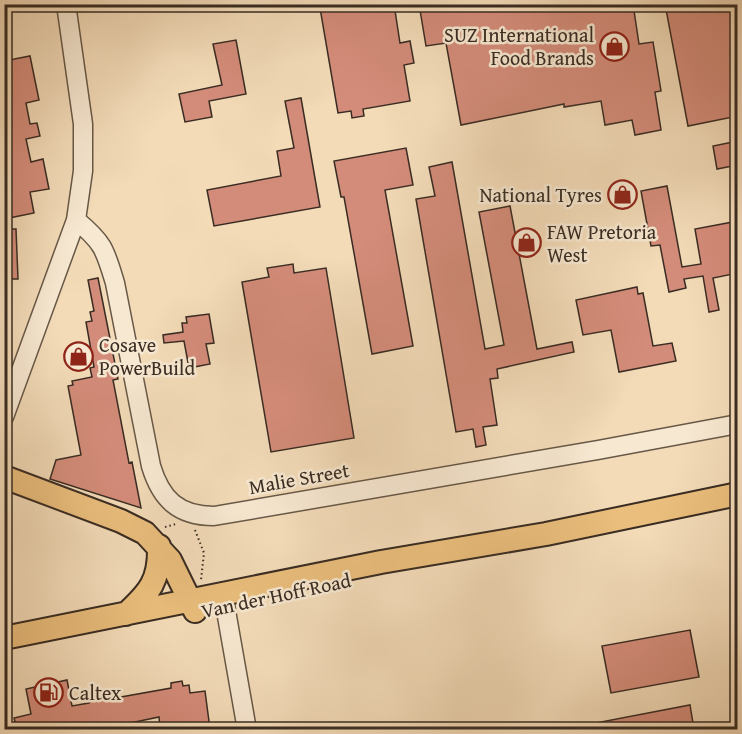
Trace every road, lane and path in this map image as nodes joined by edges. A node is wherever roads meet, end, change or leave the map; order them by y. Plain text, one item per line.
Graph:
1 (66, 4) edge
2 (76, 220) junction
3 (6, 409) edge
4 (738, 424) edge
5 (4, 477) edge
6 (738, 494) edge
7 (197, 518) junction
8 (546, 534) junction
9 (158, 546) junction
10 (196, 597) junction
11 (225, 605) junction
12 (124, 615) junction
13 (80, 628) junction
14 (4, 638) edge
15 (4, 647) edge
16 (247, 729) edge

1 - 2 street
2 - 3 street
2 - 7 street, Malie Street
4 - 7 street, Malie Street
5 - 9 main road
6 - 8 main road, Van der Hoff Road
7 - 9 path
7 - 10 path
8 - 10 main road, Van der Hoff Road
8 - 11 main road, Van der Hoff Road
9 - 10 main road
9 - 12 main road
10 - 11 main road, Van der Hoff Road
10 - 12 main road, Van der Hoff Road
10 - 13 main road, Van der Hoff Road
11 - 16 street
12 - 13 main road, Van der Hoff Road
13 - 14 main road, Van der Hoff Road
13 - 15 main road, Van der Hoff Road

